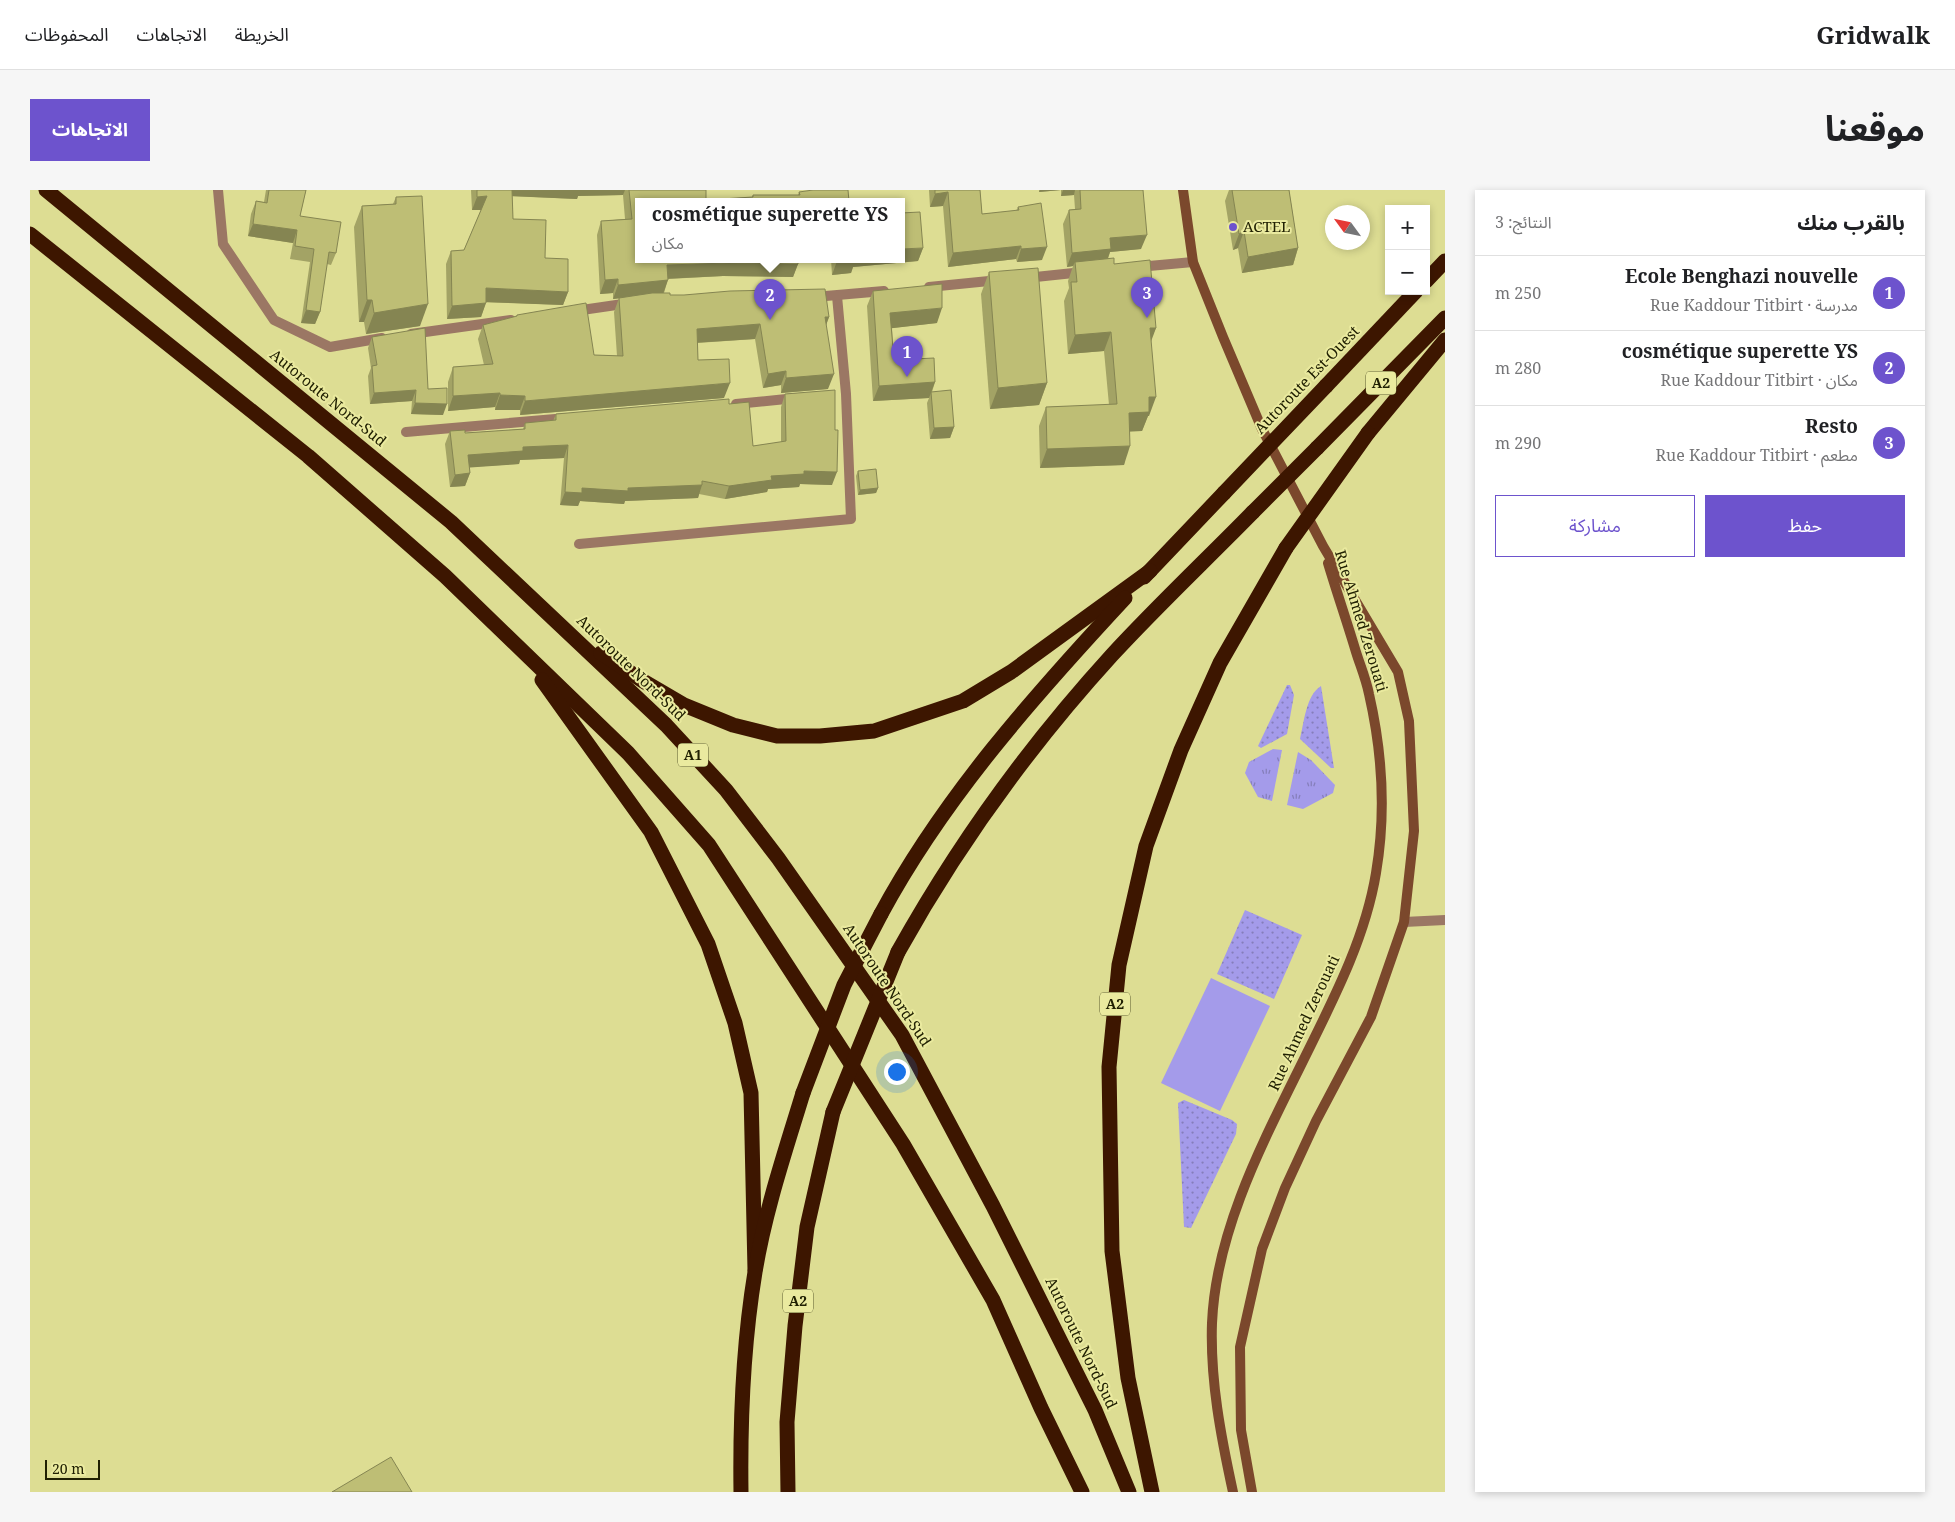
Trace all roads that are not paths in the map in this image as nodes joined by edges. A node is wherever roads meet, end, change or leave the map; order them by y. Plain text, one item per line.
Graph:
1 (46, 190) edge
2 (218, 190) edge
3 (1183, 190) edge
4 (30, 234) edge
5 (1445, 261) edge
6 (1193, 262) junction
7 (1124, 268) edge
8 (1094, 271) edge
9 (1430, 277) edge
10 (916, 288) edge
11 (897, 290) edge
12 (1412, 295) edge
13 (838, 296) junction
14 (799, 297) edge
15 (636, 302) edge
16 (568, 312) edge
17 (520, 318) edge
18 (1445, 318) edge
19 (1445, 340) edge
20 (807, 398) edge
21 (729, 404) edge
22 (582, 417) edge
23 (406, 432) dead end
24 (579, 544) dead end
25 (1322, 546) junction
26 (1150, 571) junction
27 (562, 627) junction
28 (516, 645) junction
29 (1445, 920) edge
30 (1404, 922) junction
31 (755, 1270) junction
32 (741, 1492) edge
33 (788, 1492) edge
34 (1082, 1492) edge
35 (1129, 1492) edge
36 (1152, 1492) edge
37 (1233, 1492) edge
38 (1252, 1492) edge

1 - 27 highway, Autoroute Nord-Sud / A1
2 - 17 street
3 - 6 main road
4 - 28 highway
5 - 9 highway
6 - 7 street
6 - 25 main road
8 - 10 street
11 - 13 street
12 - 26 highway, Autoroute Est-Ouest / A2, bridge
13 - 14 street
13 - 24 street
15 - 16 street
18 - 33 highway, A2, bridge
19 - 36 highway, A2, bridge
20 - 21 street
22 - 23 street
25 - 30 main road, Rue Ahmed Zerouati
25 - 37 main road, Rue Ahmed Zerouati
26 - 27 highway
26 - 31 highway, bridge
27 - 35 highway, Autoroute Nord-Sud / A1
28 - 31 highway
28 - 34 highway
29 - 30 street
30 - 38 main road, Rue Ahmed Zerouati
31 - 32 highway

